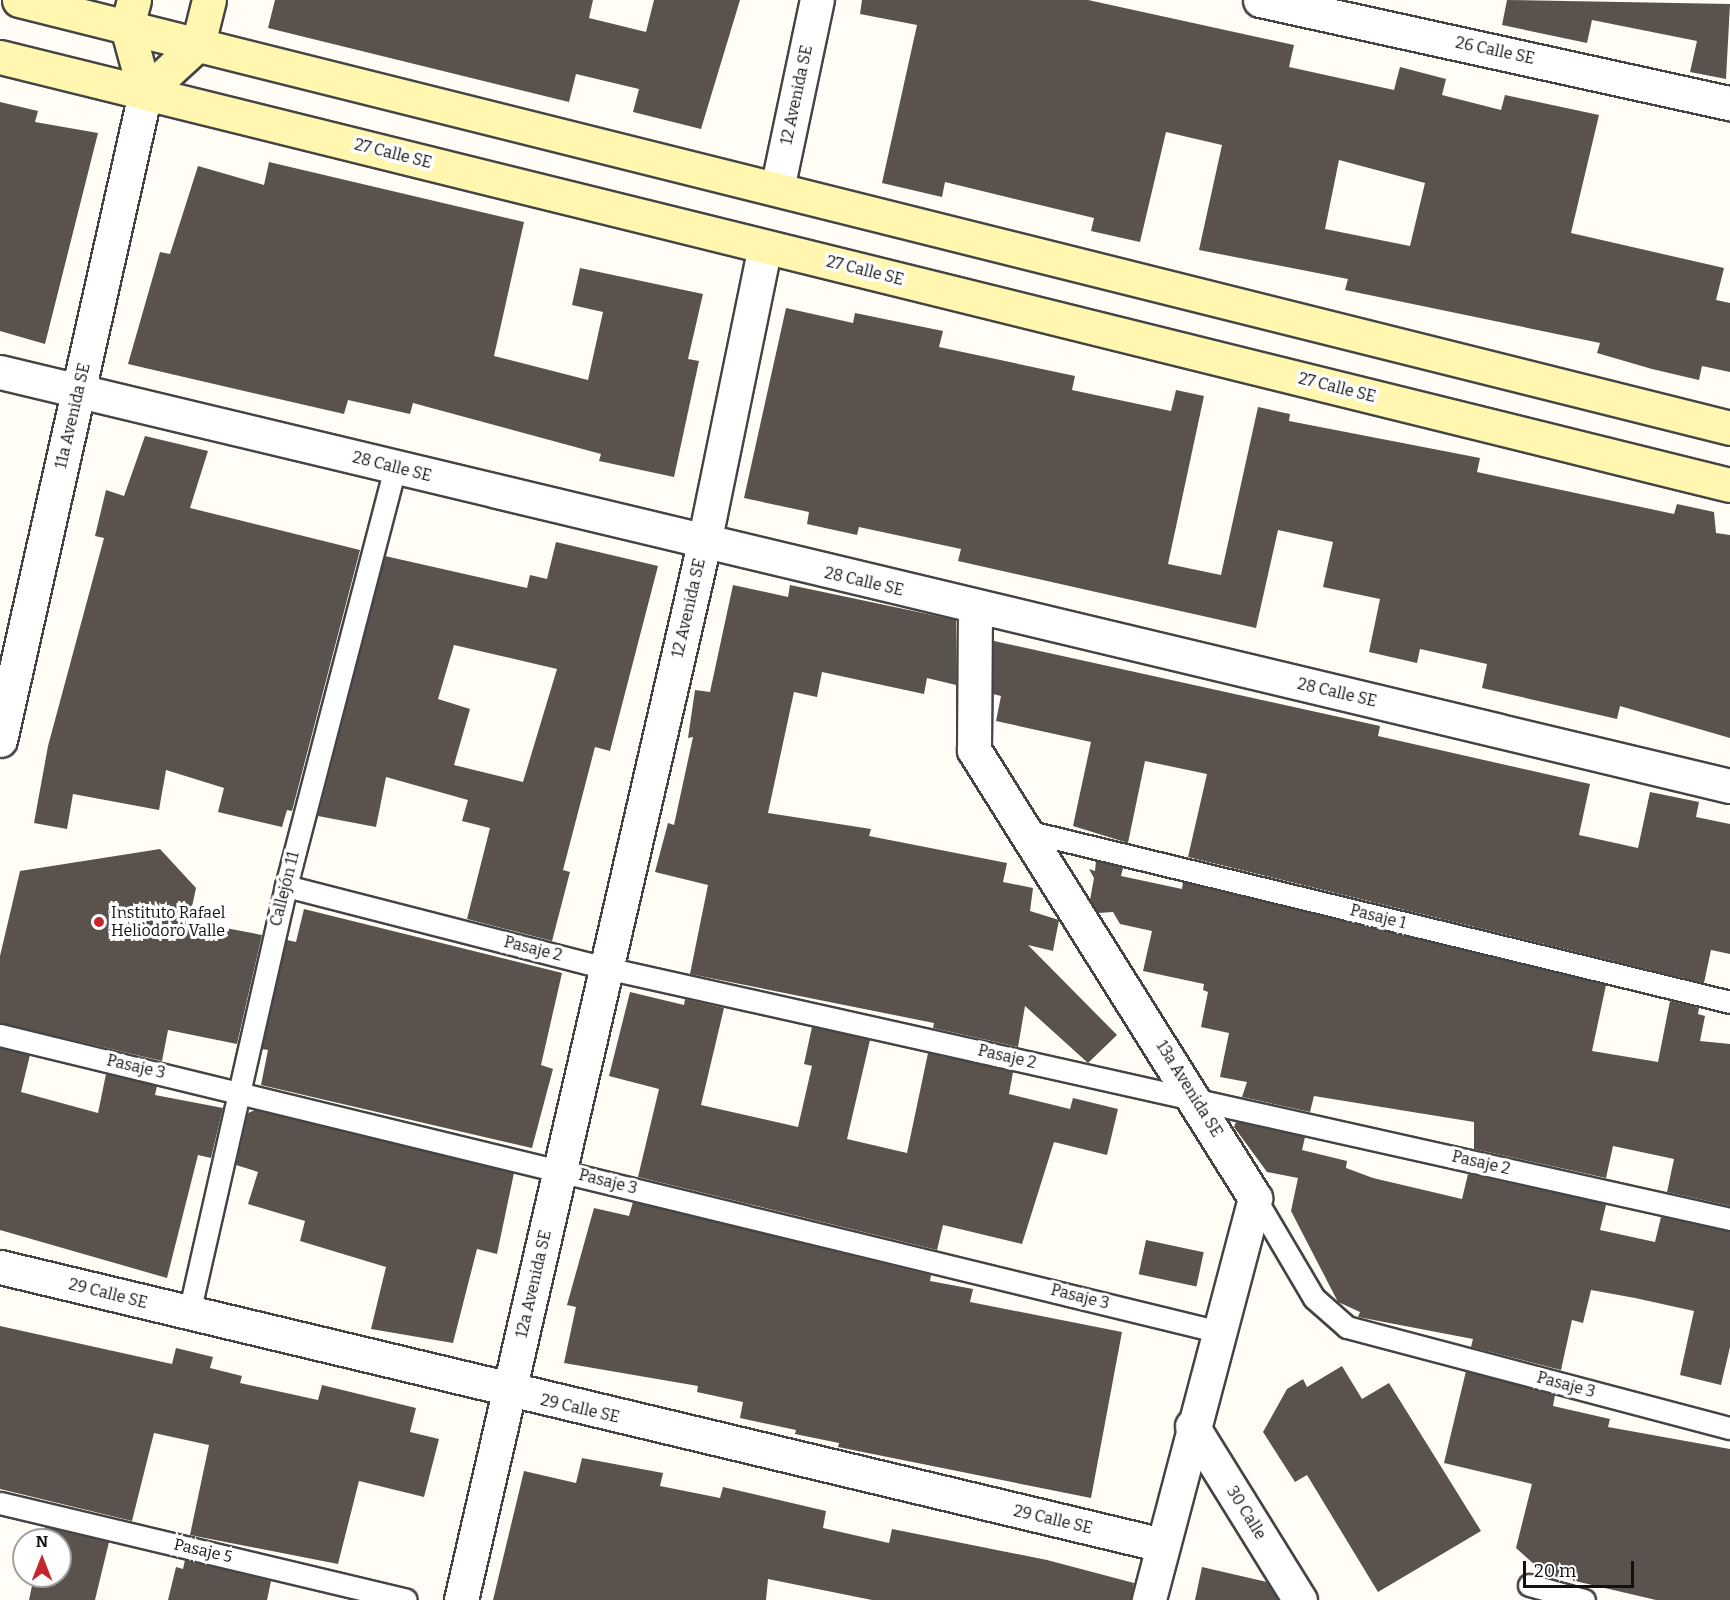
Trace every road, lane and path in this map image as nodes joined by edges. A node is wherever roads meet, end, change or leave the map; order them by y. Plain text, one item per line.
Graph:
1 (20, 0) edge
2 (209, 0) edge
3 (818, 0) edge
4 (1260, 0) edge
5 (131, 14) edge
6 (198, 44) junction
7 (0, 57) edge
8 (145, 93) junction
9 (1730, 103) edge
10 (777, 189) junction
11 (765, 247) junction
12 (0, 372) edge
13 (78, 392) junction
14 (1730, 428) edge
15 (394, 468) junction
16 (1730, 485) edge
17 (704, 543) junction
18 (975, 608) junction
19 (0, 740) edge
20 (1730, 786) edge
21 (1026, 831) junction
22 (286, 886) junction
23 (606, 968) junction
24 (1730, 1002) edge
25 (0, 1035) edge
26 (237, 1091) junction
27 (1198, 1100) junction
28 (560, 1170) junction
29 (1255, 1198) junction
30 (1730, 1219) edge
31 (0, 1267) edge
32 (189, 1313) junction
33 (1216, 1331) junction
34 (509, 1392) junction
35 (1192, 1426) junction
36 (1730, 1428) edge
37 (0, 1503) edge
38 (1162, 1545) junction
39 (1529, 1585) dead end
40 (406, 1600) edge
41 (461, 1600) edge
42 (1149, 1600) edge
43 (1300, 1600) edge
44 (1584, 1600) edge

1 - 5 main road
2 - 6 main road
3 - 10 street, 12 Avenida SE
4 - 9 street, 26 Calle SE
5 - 6 main road
5 - 8 main road
6 - 8 main road
6 - 10 main road
7 - 8 main road, 27 Calle SE
8 - 11 main road, 27 Calle SE
8 - 13 street, 11a Avenida SE
10 - 14 main road
11 - 16 main road, 27 Calle SE
11 - 17 street, 12 Avenida SE
12 - 13 street, 28 Calle SE
13 - 15 street, 28 Calle SE
13 - 19 street, 11a Avenida SE
15 - 17 street, 28 Calle SE
15 - 22 lane, Callejón 11
17 - 18 street, 28 Calle SE
17 - 23 street, 12 Avenida SE
18 - 20 street, 28 Calle SE
18 - 21 street, 13a Avenida SE
21 - 24 lane, Pasaje 1
21 - 27 street, 13a Avenida SE
22 - 23 lane, Pasaje 2
22 - 26 lane, Callejón 11
23 - 27 lane, Pasaje 2
23 - 28 street, 12a Avenida SE
25 - 26 lane, Pasaje 3
26 - 28 lane, Pasaje 3
26 - 32 lane, Callejón 11
27 - 29 street, 13a Avenida SE
27 - 30 lane, Pasaje 2
28 - 33 lane, Pasaje 3
28 - 34 street, 12a Avenida SE
29 - 33 street
29 - 36 lane, Pasaje 3
31 - 32 street, 29 Calle SE
32 - 34 street, 29 Calle SE
33 - 35 street
34 - 38 street, 29 Calle SE
34 - 41 street, 12a Avenida SE
35 - 38 street
35 - 43 street, 30 Calle
37 - 40 lane, Pasaje 5
38 - 42 street
39 - 44 lane

